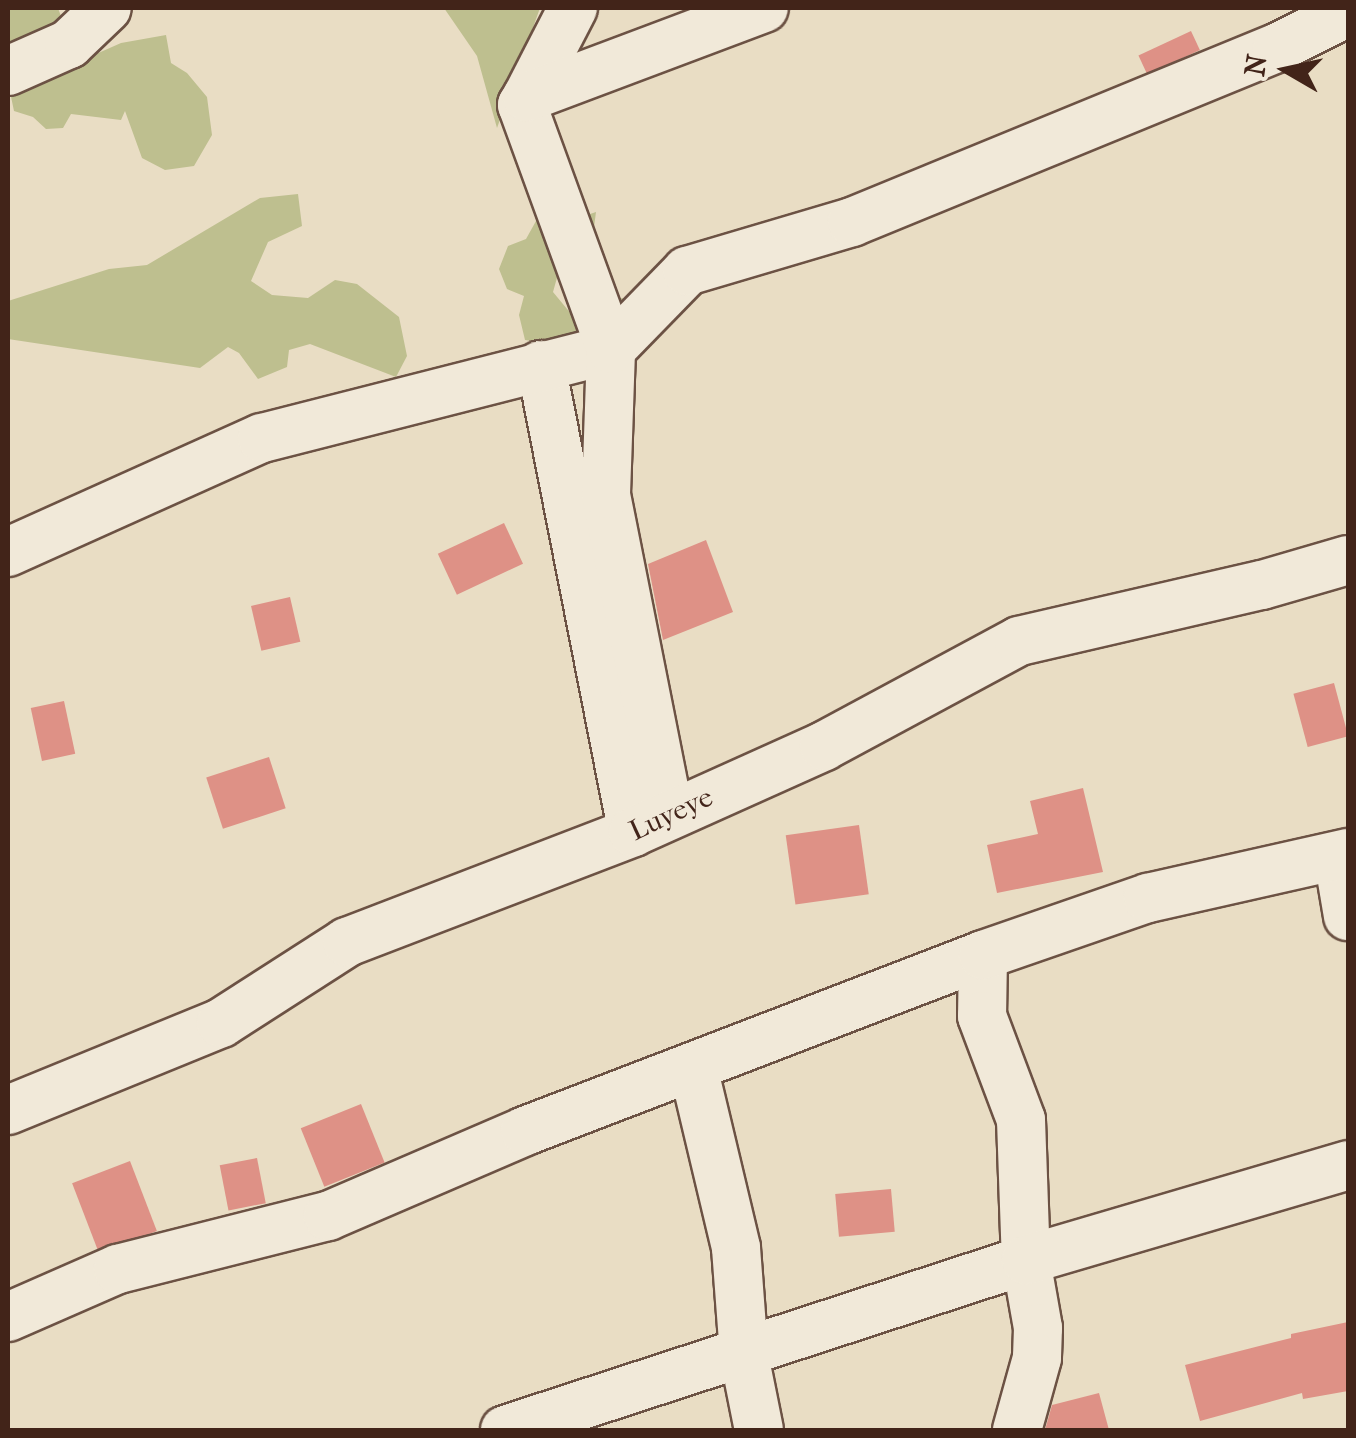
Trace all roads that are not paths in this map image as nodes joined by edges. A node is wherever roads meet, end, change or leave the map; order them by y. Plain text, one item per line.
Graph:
1 (107, 8) edge
2 (573, 8) edge
3 (764, 8) edge
4 (1348, 12) edge
5 (8, 71) edge
6 (527, 98) junction
7 (611, 349) junction
8 (542, 365) junction
9 (8, 552) edge
10 (1348, 560) edge
11 (651, 823) junction
12 (1343, 855) edge
13 (1348, 916) edge
14 (983, 955) junction
15 (693, 1067) junction
16 (8, 1110) edge
17 (1348, 1165) edge
18 (1026, 1260) junction
19 (8, 1317) edge
20 (744, 1355) junction
21 (505, 1430) edge
22 (759, 1430) edge
23 (1017, 1430) edge

1 - 5 street
2 - 6 street
3 - 6 street
4 - 7 street
6 - 7 street
7 - 8 street
7 - 11 street
8 - 9 street
8 - 11 street
10 - 11 street, Luyeye
11 - 16 street, Luyeye
12 - 13 street
12 - 14 street
14 - 15 street
14 - 18 street
15 - 19 street
15 - 20 street
17 - 18 street
18 - 20 street
18 - 23 street
20 - 21 street
20 - 22 street

